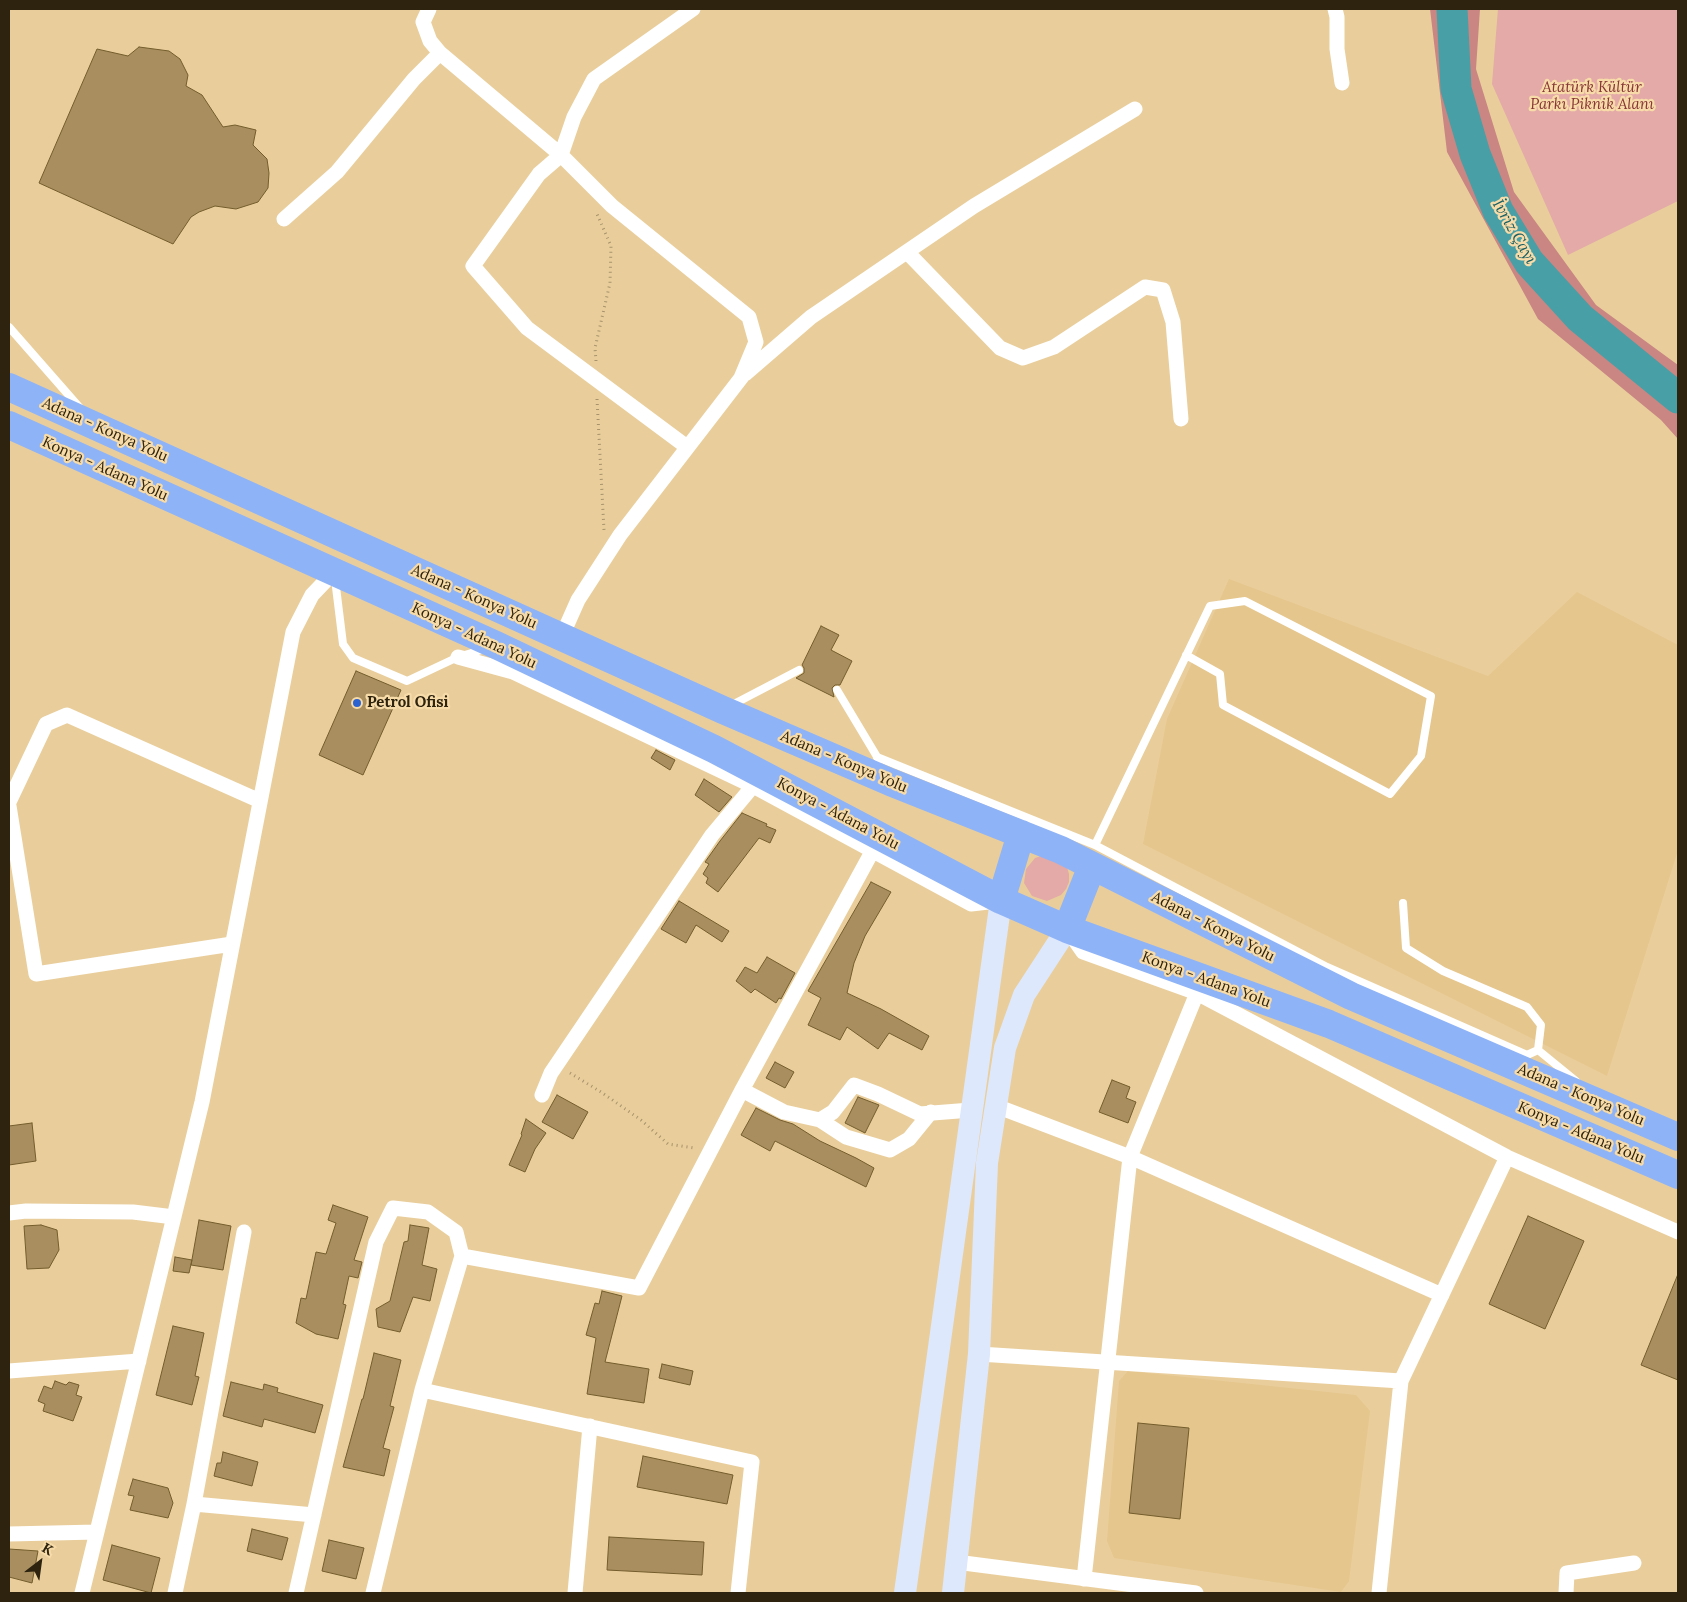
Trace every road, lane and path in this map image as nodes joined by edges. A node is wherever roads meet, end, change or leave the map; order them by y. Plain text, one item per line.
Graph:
1 (429, 9) edge
2 (693, 9) edge
3 (1335, 9) edge
4 (440, 53) junction
5 (1342, 83) dead end
6 (1135, 108) dead end
7 (561, 155) junction
8 (284, 219) dead end
9 (907, 252) junction
10 (9, 327) edge
11 (741, 378) junction
12 (9, 387) edge
13 (1181, 419) dead end
14 (9, 425) edge
15 (96, 426) junction
16 (687, 447) junction
17 (334, 572) junction
18 (562, 636) junction
19 (496, 645) junction
20 (1186, 655) junction
21 (458, 657) junction
22 (799, 670) dead end
23 (837, 690) dead end
24 (723, 710) junction
25 (877, 757) junction
26 (886, 774) junction
27 (753, 786) junction
28 (260, 801) junction
29 (9, 804) edge
30 (1021, 834) junction
31 (873, 850) junction
32 (1093, 855) junction
33 (1001, 900) junction
34 (1403, 903) dead end
35 (1067, 929) junction
36 (232, 944) junction
37 (1197, 993) junction
38 (1538, 1050) junction
39 (556, 1065) junction
40 (742, 1090) junction
41 (542, 1095) dead end
42 (996, 1106) junction
43 (1607, 1106) junction
44 (971, 1110) junction
45 (931, 1112) junction
46 (820, 1120) junction
47 (1678, 1137) edge
48 (711, 1151) junction
49 (1130, 1157) junction
50 (1507, 1157) junction
51 (1678, 1175) edge
52 (9, 1213) edge
53 (174, 1218) junction
54 (244, 1232) dead end
55 (1678, 1232) edge
56 (462, 1256) junction
57 (1442, 1295) junction
58 (979, 1354) junction
59 (139, 1361) junction
60 (1109, 1362) junction
61 (9, 1371) edge
62 (1401, 1381) junction
63 (422, 1390) junction
64 (590, 1426) junction
65 (194, 1504) junction
66 (314, 1515) junction
67 (97, 1532) junction
68 (9, 1534) edge
69 (956, 1562) junction
70 (1634, 1563) dead end
71 (1084, 1579) junction
72 (82, 1593) edge
73 (175, 1593) edge
74 (296, 1593) edge
75 (373, 1593) edge
76 (575, 1593) edge
77 (738, 1593) edge
78 (905, 1593) edge
79 (953, 1593) edge
80 (1192, 1593) edge
81 (1196, 1593) edge
82 (1379, 1593) edge
83 (1566, 1593) edge

1 - 4 street
2 - 7 street
3 - 5 street
4 - 7 street
4 - 8 street
6 - 9 street
7 - 11 street
7 - 16 street
9 - 11 street
9 - 13 street
10 - 15 lane
11 - 16 street
12 - 15 highway, Adana - Konya Yolu
14 - 17 highway, Konya - Adana Yolu
15 - 18 highway, Adana - Konya Yolu
16 - 18 street
17 - 19 highway, Konya - Adana Yolu
17 - 21 lane
17 - 28 street
18 - 24 highway, Adana - Konya Yolu
19 - 21 lane
19 - 33 highway, Konya - Adana Yolu
20 - 20 lane
20 - 32 lane
21 - 27 street
22 - 24 lane
23 - 25 lane
24 - 26 highway, Adana - Konya Yolu
25 - 26 lane
25 - 32 lane
26 - 30 highway, Adana - Konya Yolu
27 - 31 street
27 - 39 street
28 - 29 street
28 - 36 street
29 - 36 street
30 - 32 highway, Adana - Konya Yolu
30 - 33 highway
31 - 33 street
31 - 40 street
32 - 35 highway
32 - 38 lane
32 - 43 highway, Adana - Konya Yolu
33 - 35 highway, Konya - Adana Yolu
33 - 44 main road
34 - 38 lane
35 - 37 street
35 - 42 main road
35 - 51 highway, Konya - Adana Yolu
36 - 53 street
37 - 49 street
37 - 50 street
38 - 43 lane
39 - 41 street
39 - 48 path
40 - 46 street
40 - 48 street
42 - 49 street
42 - 58 main road
43 - 47 highway, Adana - Konya Yolu
44 - 45 street
44 - 78 main road
45 - 46 street
45 - 46 street
48 - 56 street
49 - 57 street
49 - 60 street
50 - 55 street
50 - 57 street
52 - 53 street
53 - 59 street
54 - 65 street
56 - 63 street
56 - 66 street
57 - 62 street
58 - 60 street
58 - 69 main road
59 - 61 street
59 - 67 street
60 - 62 street
60 - 71 street
62 - 82 street
63 - 64 street
63 - 75 street
64 - 76 street
64 - 77 street
65 - 66 street
65 - 73 street
66 - 74 street
67 - 68 street
67 - 72 street
69 - 71 street
69 - 79 main road
70 - 83 street
71 - 80 street
80 - 81 street

